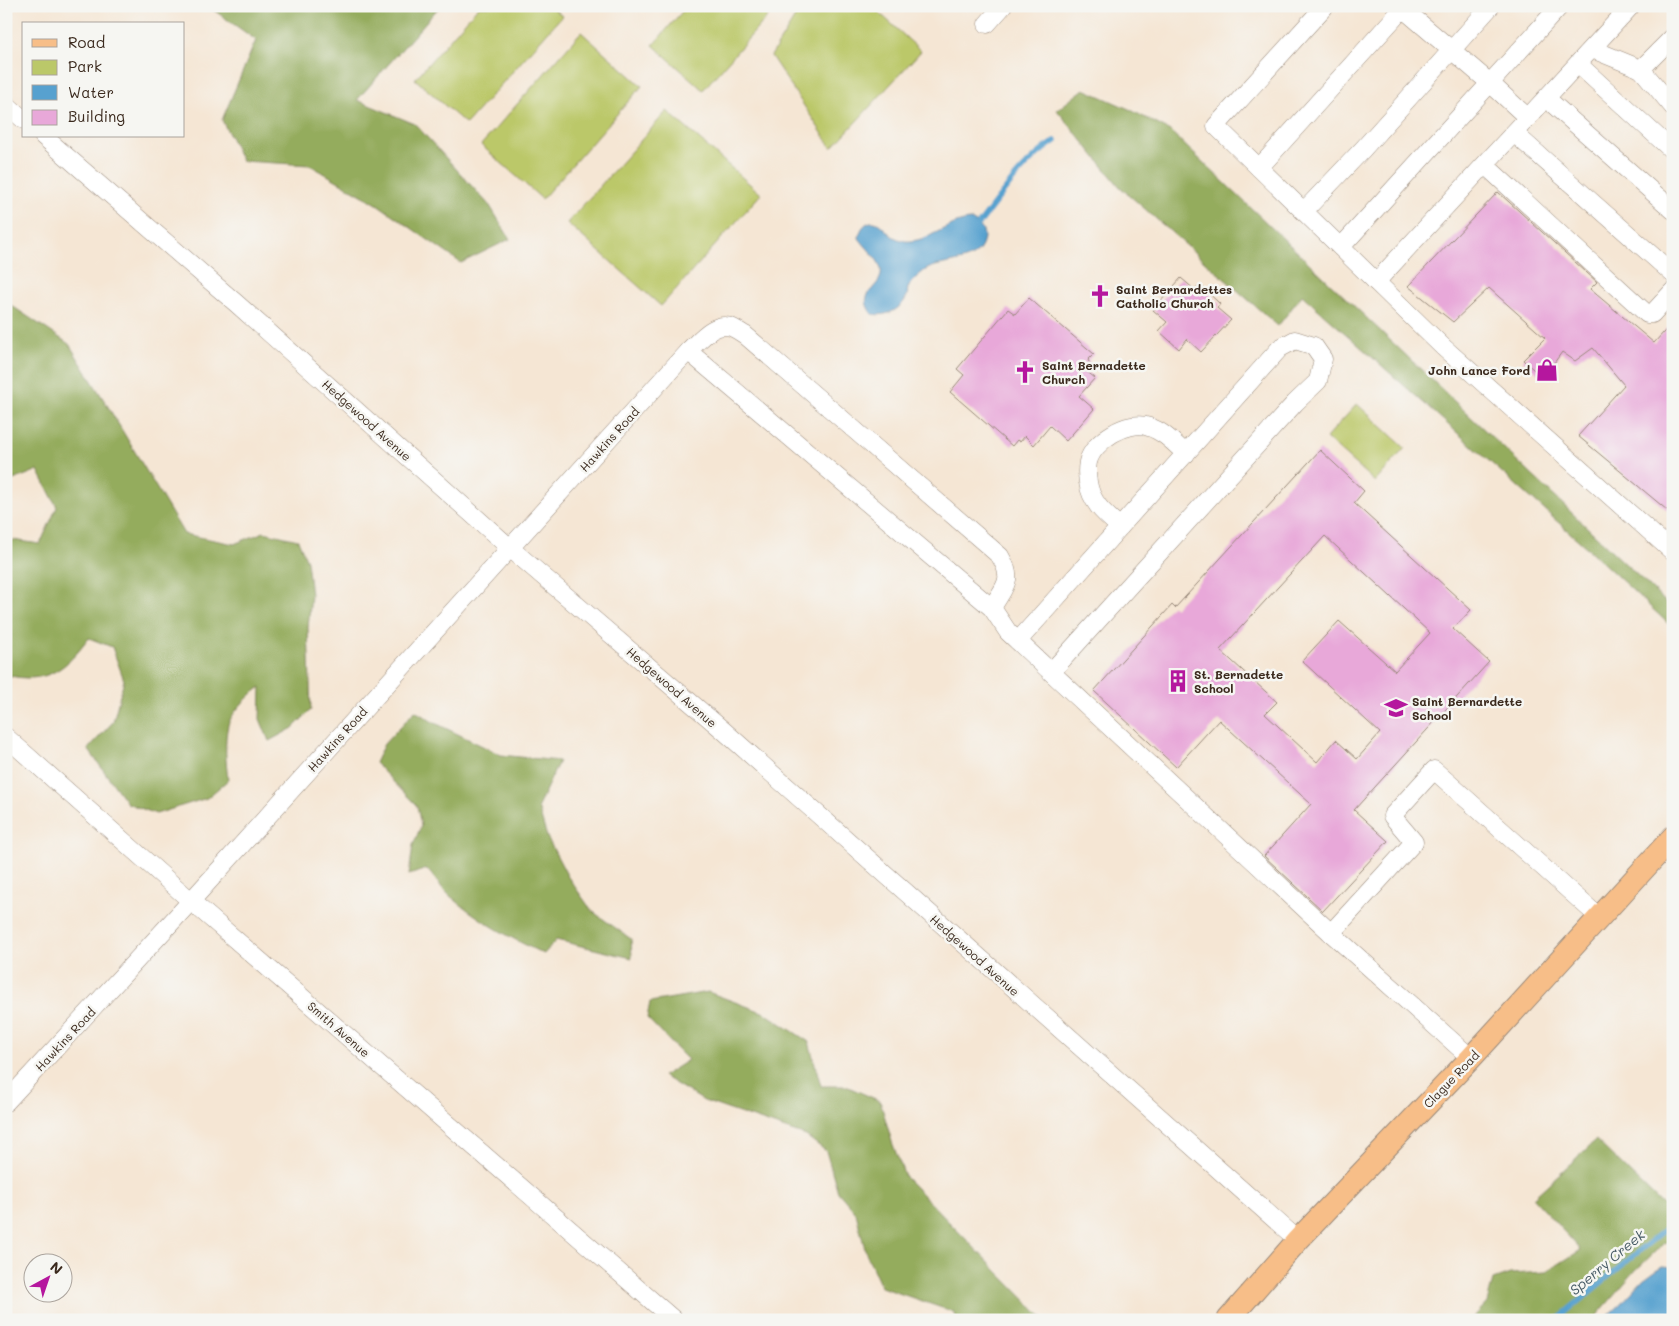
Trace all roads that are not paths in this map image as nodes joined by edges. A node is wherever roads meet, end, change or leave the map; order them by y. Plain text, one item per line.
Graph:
1 (1003, 6) edge
2 (1325, 6) edge
3 (1491, 6) edge
4 (1560, 6) edge
5 (1631, 6) edge
6 (1402, 7) edge
7 (988, 24) dead end
8 (1673, 38) edge
9 (1592, 49) junction
10 (1451, 51) junction
11 (1578, 64) junction
12 (1641, 69) junction
13 (1490, 83) junction
14 (1546, 98) junction
15 (6, 104) edge
16 (1673, 106) edge
17 (22, 118) edge
18 (1528, 118) junction
19 (1514, 133) junction
20 (45, 138) edge
21 (1673, 151) edge
22 (1485, 165) junction
23 (1259, 168) junction
24 (1673, 210) edge
25 (1304, 212) junction
26 (1341, 247) junction
27 (1673, 274) edge
28 (1376, 282) junction
29 (1673, 291) edge
30 (688, 351) junction
31 (1186, 454) junction
32 (1120, 527) junction
33 (510, 548) junction
34 (1673, 552) edge
35 (992, 608) junction
36 (1018, 641) junction
37 (1051, 672) junction
38 (6, 737) edge
39 (1673, 837) edge
40 (191, 901) junction
41 (1600, 918) junction
42 (1331, 933) junction
43 (1471, 1058) junction
44 (6, 1102) edge
45 (1298, 1240) junction
46 (674, 1320) edge
47 (1228, 1320) edge

1 - 7 street
2 - 23 street
3 - 10 street
4 - 13 street
5 - 9 street
6 - 10 street
6 - 23 street
8 - 12 street
9 - 11 street
9 - 12 street
10 - 13 street
10 - 25 street
11 - 14 street
11 - 21 street
12 - 16 street
13 - 18 street
13 - 26 street
14 - 18 street
14 - 24 street
15 - 17 street
18 - 19 street
19 - 22 street
19 - 27 street
20 - 33 street, Hedgewood Avenue
22 - 28 street
22 - 29 street
23 - 25 street
25 - 26 street
26 - 28 street
28 - 34 street
30 - 33 street, Hawkins Road
30 - 35 street
30 - 35 street, Hawkins Road
31 - 32 street
31 - 32 street
31 - 37 street
32 - 36 street
33 - 40 street, Hawkins Road
33 - 45 street, Hedgewood Avenue
35 - 36 street
36 - 37 street
37 - 42 street
38 - 40 street, Smith Avenue
39 - 41 main road, Clague Road
40 - 44 street, Hawkins Road
40 - 46 street, Smith Avenue
41 - 42 street
41 - 43 main road, Clague Road
42 - 43 street
43 - 45 main road, Clague Road
45 - 47 main road, Clague Road

